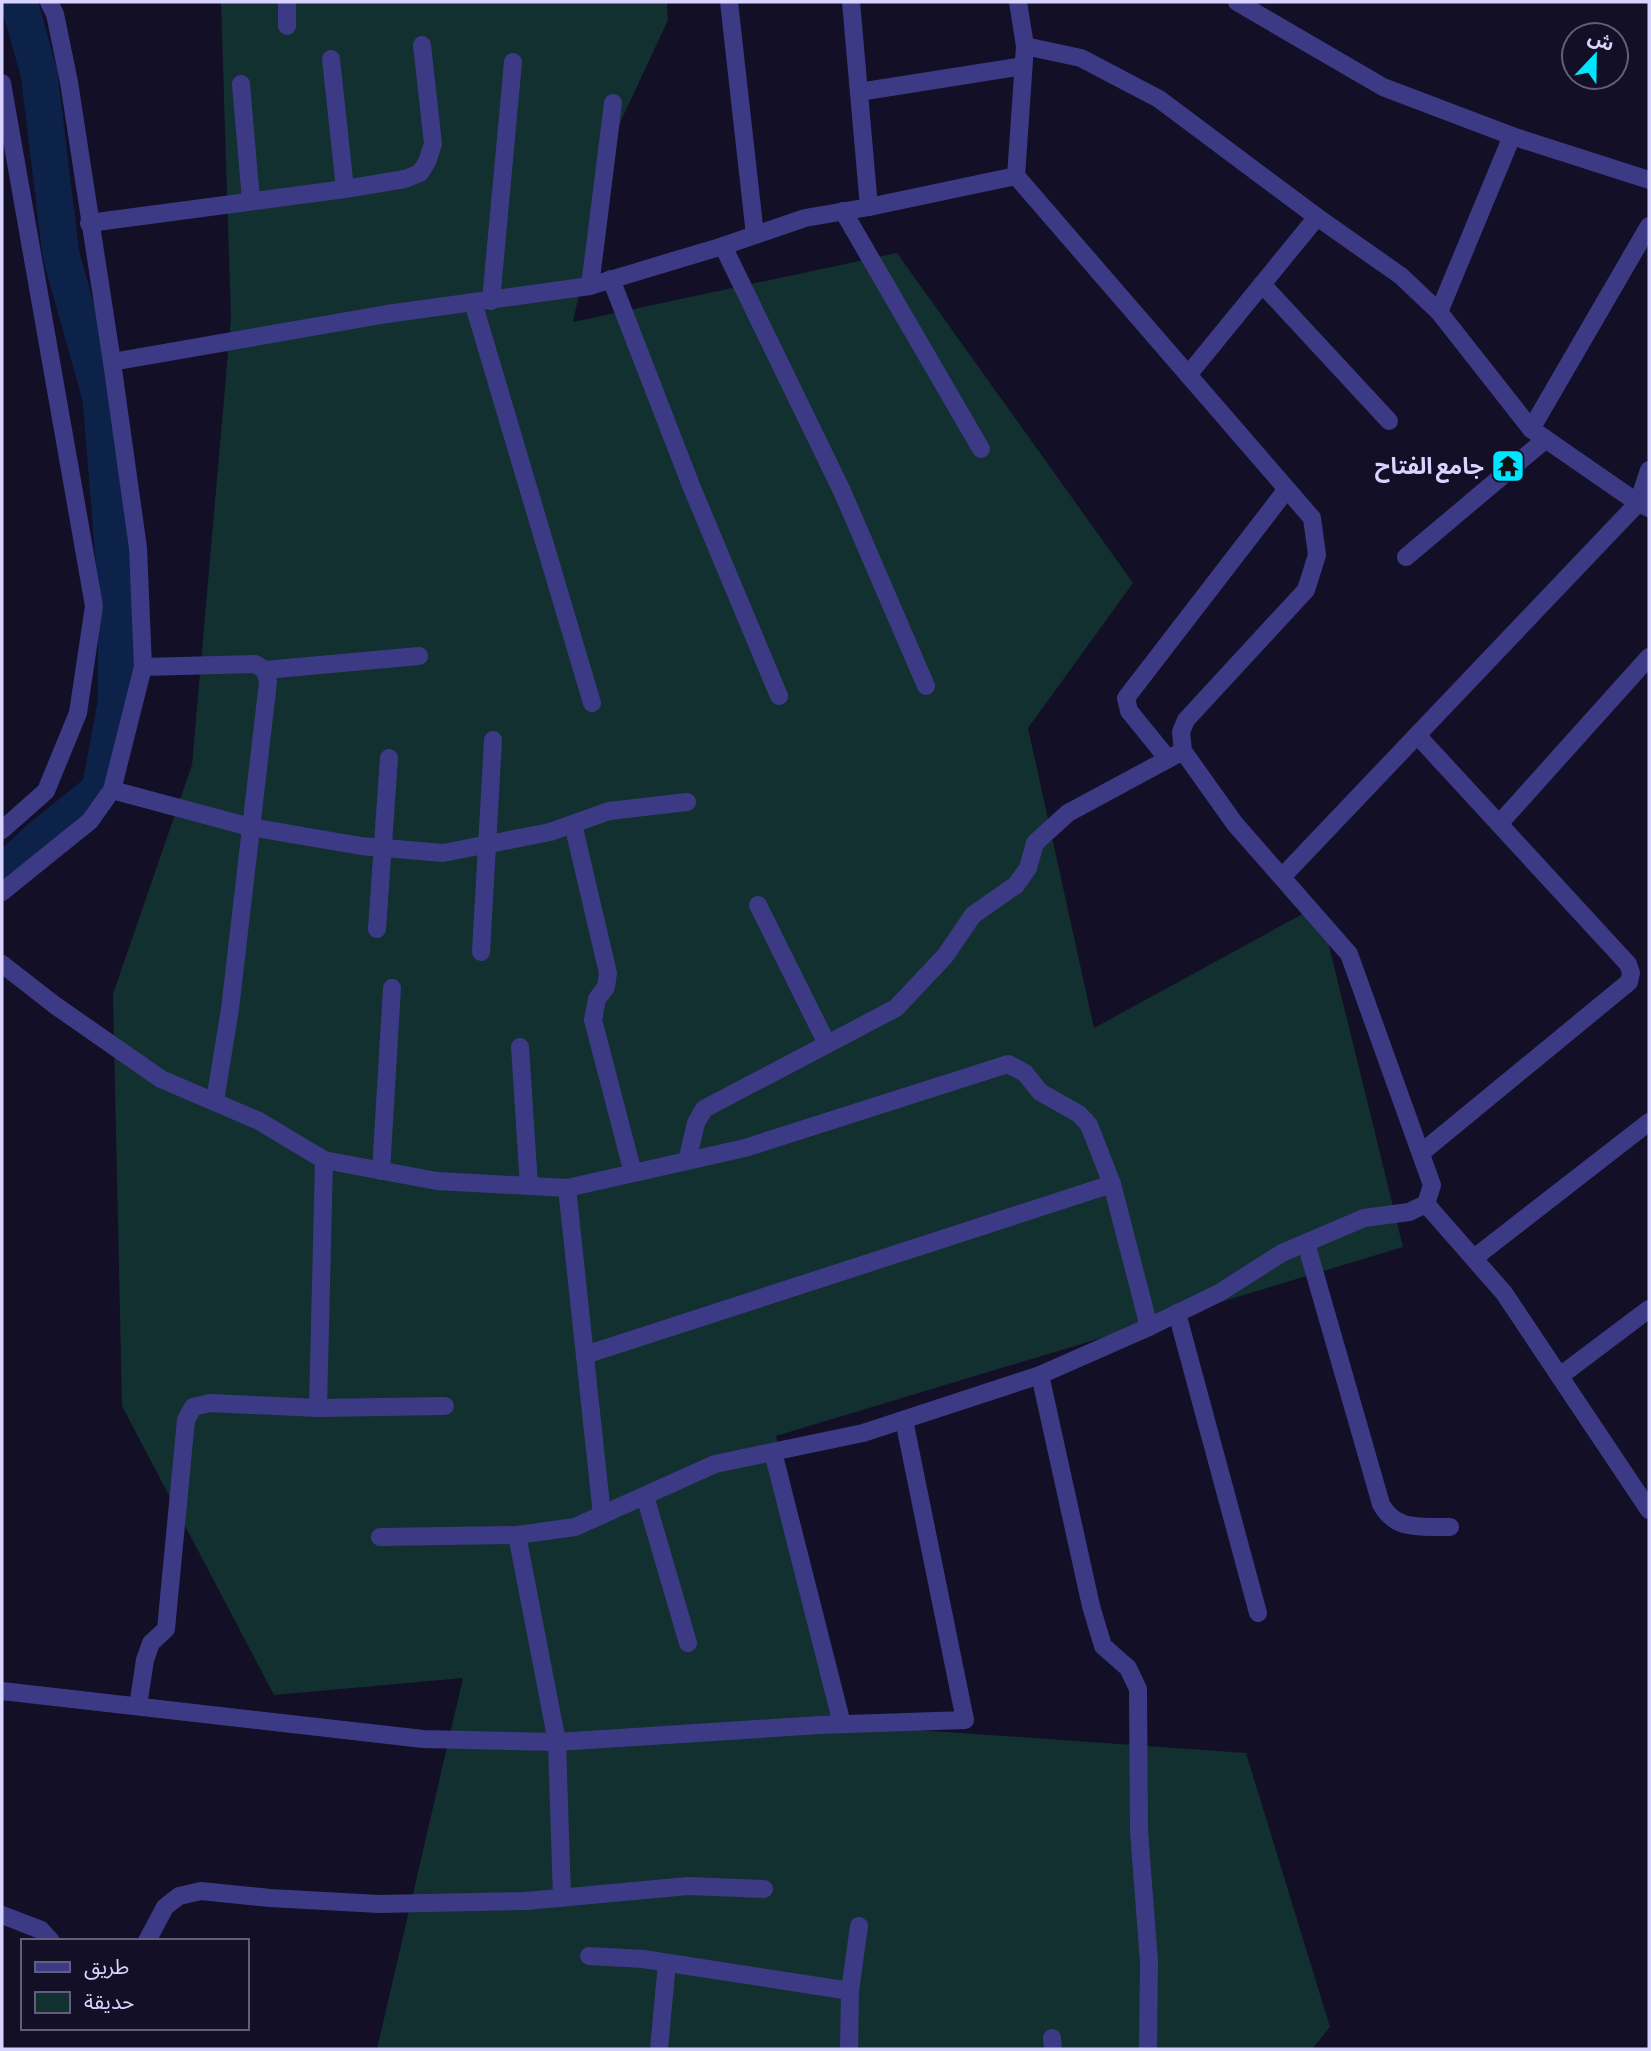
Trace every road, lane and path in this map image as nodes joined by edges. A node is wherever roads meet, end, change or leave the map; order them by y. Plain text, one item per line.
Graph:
1 (49, 2) edge
2 (286, 2) edge
3 (729, 2) edge
4 (851, 2) edge
5 (1018, 2) edge
6 (1237, 2) edge
7 (287, 26) dead end
8 (422, 45) dead end
9 (1025, 46) junction
10 (331, 59) dead end
11 (513, 62) dead end
12 (1023, 66) junction
13 (241, 84) dead end
14 (859, 92) junction
15 (3, 93) edge
16 (613, 103) dead end
17 (1512, 136) junction
18 (1016, 176) junction
19 (1649, 180) edge
20 (345, 189) junction
21 (251, 200) junction
22 (869, 207) junction
23 (843, 211) junction
24 (1317, 217) junction
25 (89, 223) junction
26 (1649, 226) edge
27 (755, 235) junction
28 (723, 246) junction
29 (611, 279) junction
30 (1262, 284) junction
31 (590, 286) junction
32 (482, 302) junction
33 (1439, 312) junction
34 (112, 362) junction
35 (1188, 375) junction
36 (1389, 421) dead end
37 (1538, 434) junction
38 (981, 449) dead end
39 (1649, 470) edge
40 (1287, 489) junction
41 (1644, 505) edge
42 (1406, 557) dead end
43 (419, 656) dead end
44 (1649, 657) edge
45 (143, 667) junction
46 (265, 670) junction
47 (926, 686) dead end
48 (779, 696) dead end
49 (592, 703) dead end
50 (1417, 734) junction
51 (493, 740) dead end
52 (1175, 755) junction
53 (389, 758) dead end
54 (112, 790) junction
55 (687, 802) dead end
56 (573, 824) junction
57 (1499, 824) junction
58 (250, 827) junction
59 (2, 830) edge
60 (486, 845) junction
61 (381, 848) junction
62 (1282, 877) junction
63 (2, 892) edge
64 (758, 905) dead end
65 (377, 929) dead end
66 (481, 952) dead end
67 (2, 964) edge
68 (392, 988) dead end
69 (827, 1044) junction
70 (520, 1046) dead end
71 (215, 1101) junction
72 (1649, 1122) edge
73 (1421, 1153) junction
74 (324, 1160) junction
75 (687, 1161) junction
76 (382, 1171) junction
77 (633, 1173) junction
78 (1112, 1184) junction
79 (530, 1186) junction
80 (567, 1188) junction
81 (1426, 1204) junction
82 (1306, 1243) junction
83 (1474, 1258) junction
84 (1649, 1309) edge
85 (1177, 1313) junction
86 (1149, 1327) junction
87 (585, 1355) junction
88 (1040, 1376) junction
89 (1560, 1376) junction
90 (445, 1406) dead end
91 (318, 1408) junction
92 (904, 1420) junction
93 (773, 1452) junction
94 (645, 1496) junction
95 (1649, 1510) edge
96 (602, 1516) junction
97 (1450, 1527) dead end
98 (517, 1535) junction
99 (380, 1537) dead end
100 (1258, 1614) dead end
101 (688, 1643) dead end
102 (2, 1691) edge
103 (138, 1706) junction
104 (842, 1724) junction
105 (557, 1742) junction
106 (764, 1889) dead end
107 (562, 1898) junction
108 (2, 1914) edge
109 (859, 1926) dead end
110 (49, 1939) edge
111 (148, 1939) edge
112 (589, 1956) dead end
113 (667, 1963) junction
114 (850, 1991) junction
115 (659, 2049) edge
116 (849, 2049) edge
117 (1147, 2049) edge

1 - 25 street
2 - 7 street
3 - 27 street
4 - 14 street
5 - 9 street
6 - 17 street
8 - 20 street
9 - 12 street
9 - 24 street
10 - 20 street
11 - 32 street
12 - 14 street
12 - 18 street
13 - 21 street
14 - 22 street
15 - 59 street
16 - 31 street
17 - 19 street
17 - 33 street
18 - 22 street
18 - 35 street
20 - 21 street
21 - 25 street
22 - 23 street
23 - 27 street
23 - 38 street
24 - 30 street
24 - 33 street
25 - 34 street
26 - 37 street
27 - 28 street
28 - 29 street
28 - 47 street
29 - 31 street
29 - 48 street
30 - 35 street
30 - 36 street
31 - 32 street
32 - 34 street
32 - 49 street
33 - 37 street
34 - 45 street
35 - 40 street
37 - 41 street
37 - 42 street
39 - 41 street
40 - 52 street
40 - 52 street
41 - 50 street
43 - 46 street
44 - 57 street
45 - 46 street
45 - 54 street
46 - 58 street
50 - 57 street
50 - 62 street
51 - 60 street
52 - 62 street
52 - 69 street
53 - 61 street
54 - 58 street
54 - 63 street
55 - 56 street
56 - 60 street
56 - 77 street
57 - 73 street
58 - 61 street
58 - 71 street
60 - 61 street
60 - 66 street
61 - 65 street
62 - 73 street
64 - 69 street
67 - 71 street
68 - 76 street
69 - 75 street
70 - 79 street
71 - 74 street
72 - 83 street
73 - 81 street
74 - 76 street
74 - 91 street
75 - 77 street
75 - 78 street
76 - 79 street
77 - 80 street
78 - 86 street
78 - 87 street
79 - 80 street
80 - 87 street
81 - 82 street
81 - 83 street
82 - 85 street
82 - 97 street
83 - 89 street
84 - 89 street
85 - 86 street
85 - 100 street
86 - 88 street
87 - 96 street
88 - 92 street
88 - 117 street
89 - 95 street
90 - 91 street
91 - 103 street
92 - 93 street
92 - 104 street
93 - 94 street
93 - 104 street
94 - 96 street
94 - 101 street
96 - 98 street
98 - 99 street
98 - 105 street
102 - 103 street
103 - 105 street
104 - 105 street
105 - 107 street
106 - 107 street
107 - 111 street
108 - 110 street
109 - 114 street
112 - 113 street
113 - 114 street
113 - 115 street
114 - 116 street

